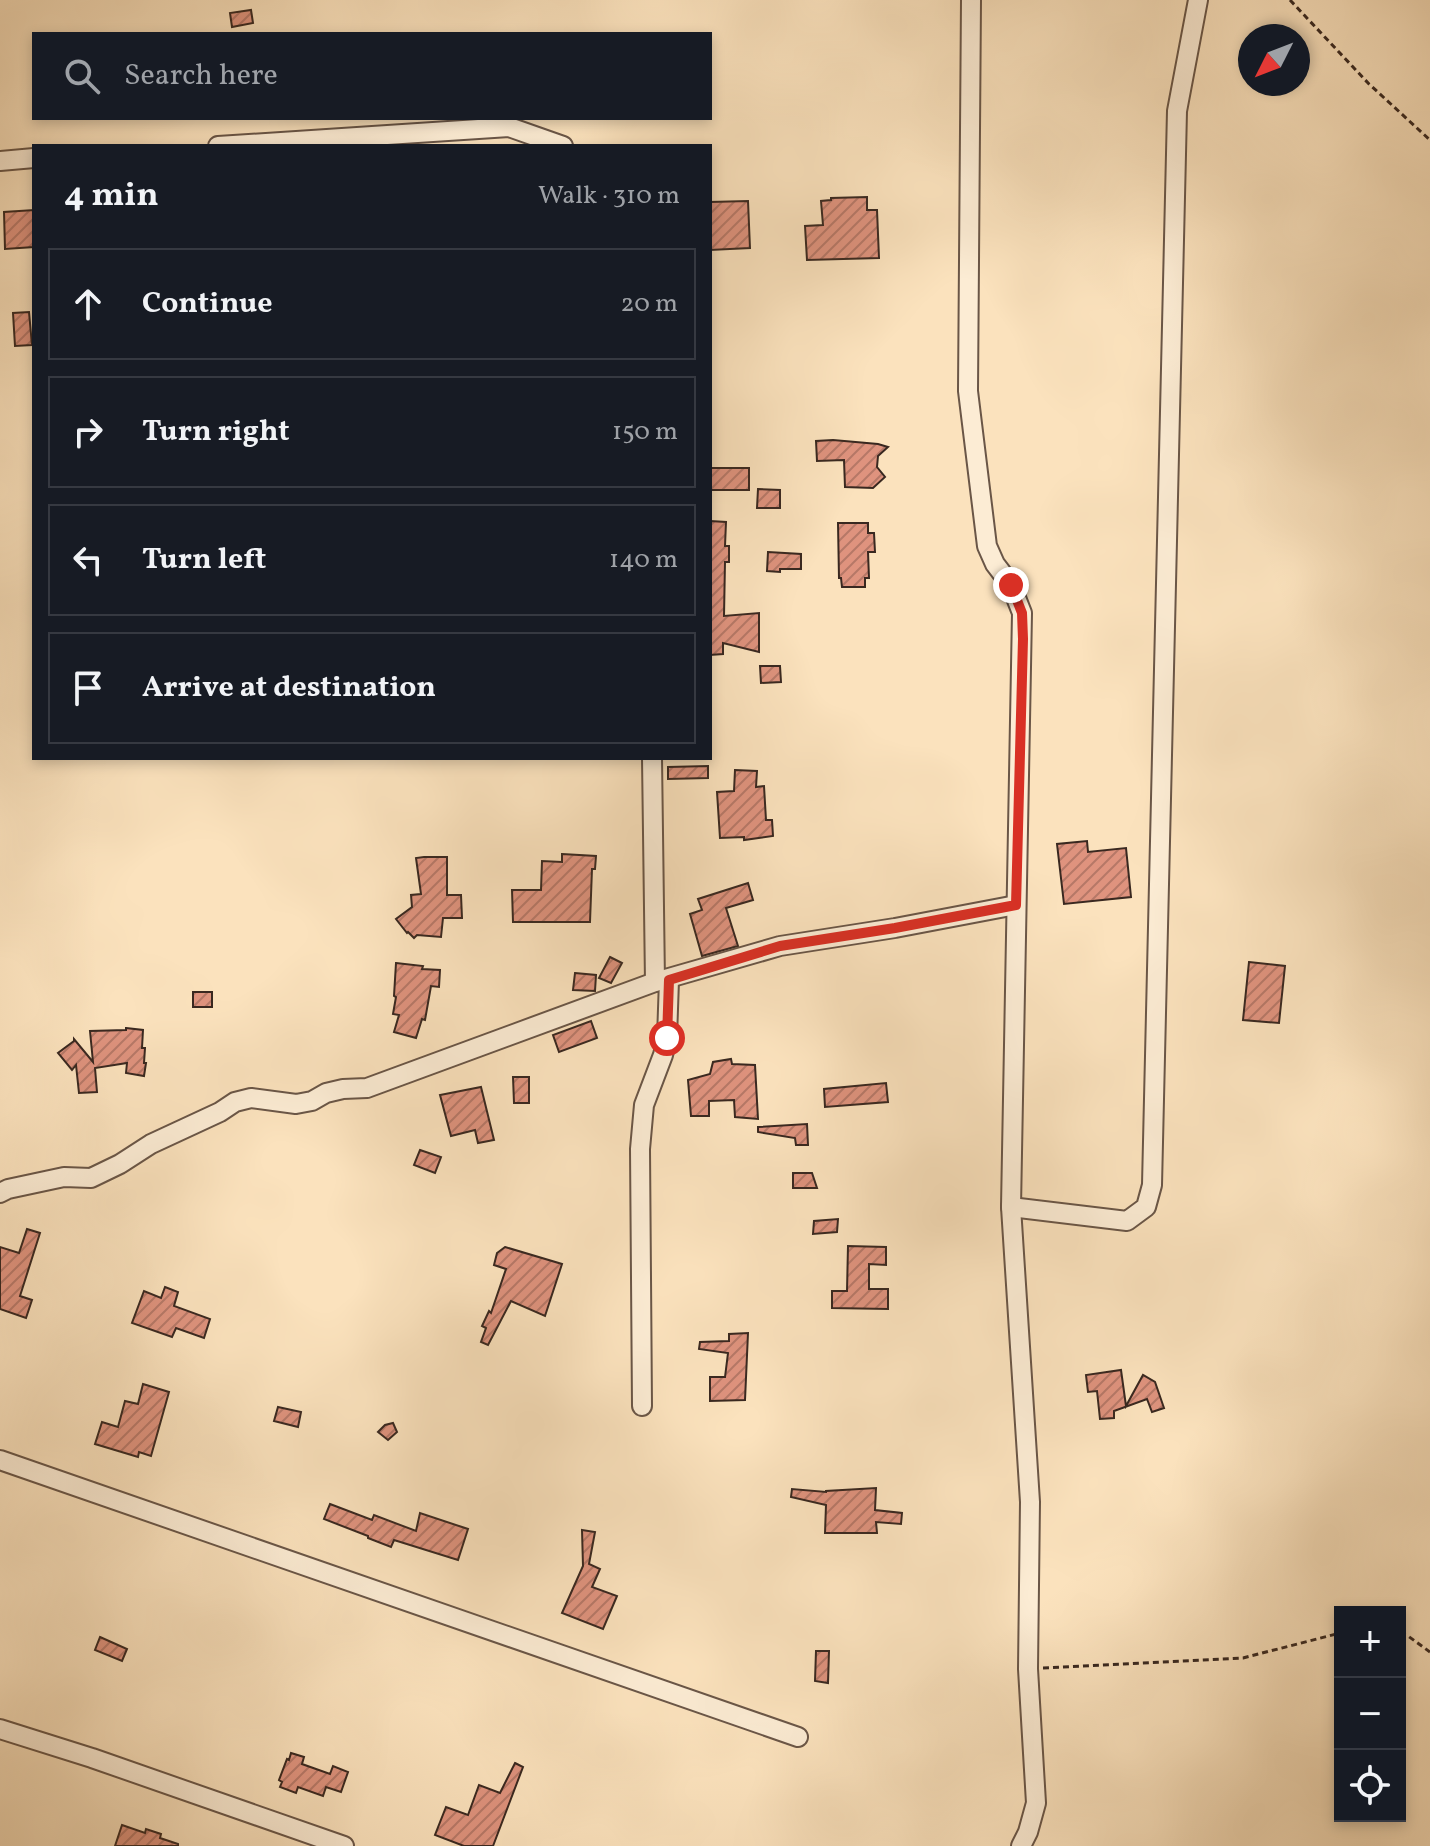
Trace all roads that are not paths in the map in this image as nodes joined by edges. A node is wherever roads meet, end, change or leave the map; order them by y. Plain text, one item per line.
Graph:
1 (971, 0) edge
2 (1198, 0) edge
3 (249, 144) edge
4 (557, 144) edge
5 (32, 158) edge
6 (0, 161) edge
7 (652, 760) edge
8 (1016, 905) junction
9 (662, 981) junction
10 (0, 1193) edge
11 (1011, 1207) junction
12 (642, 1406) dead end
13 (0, 1460) edge
14 (0, 1729) edge
15 (798, 1737) dead end
16 (344, 1846) edge
17 (1021, 1846) edge

1 - 8 street
2 - 11 street
3 - 4 street
5 - 6 street
7 - 9 street
8 - 9 street
8 - 11 street
9 - 10 street
9 - 12 street
11 - 17 street
13 - 15 street
14 - 16 street

